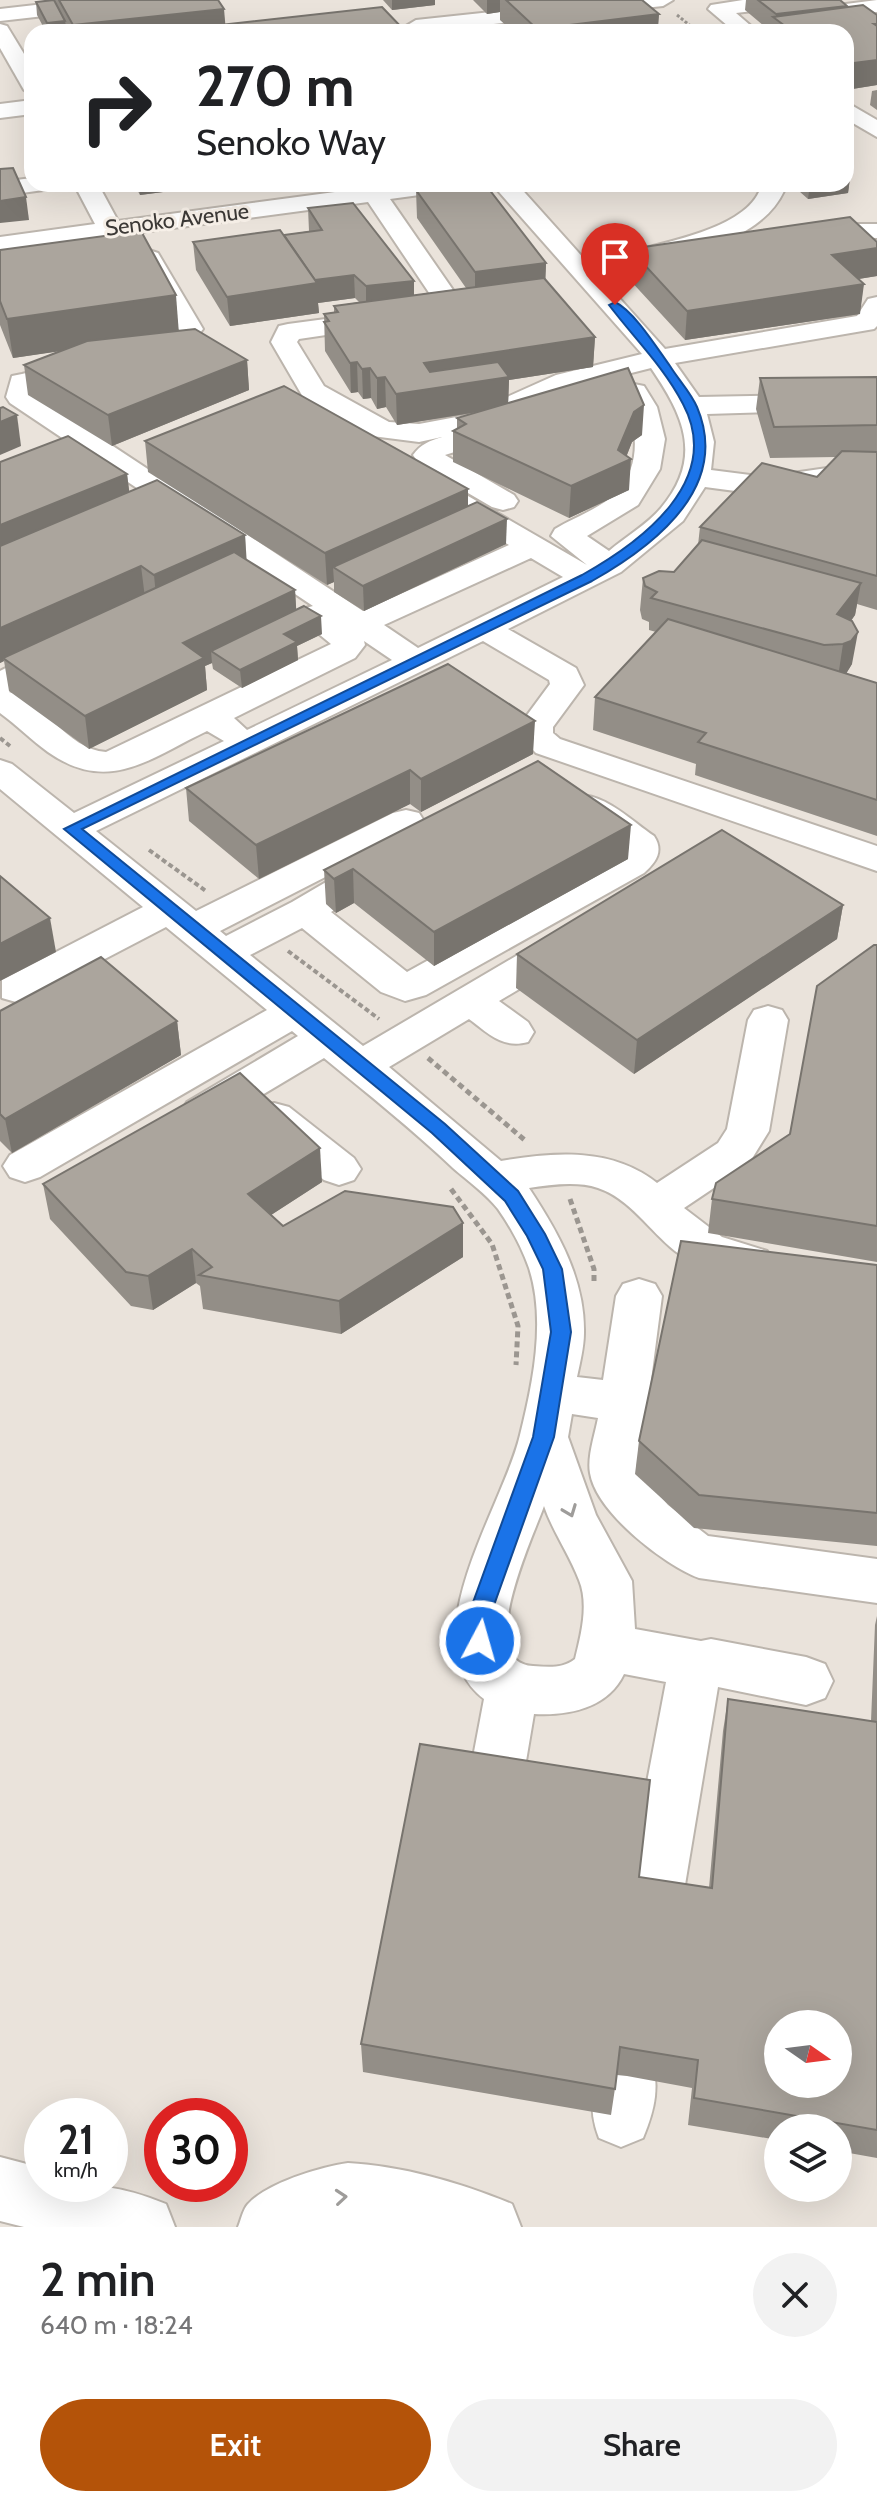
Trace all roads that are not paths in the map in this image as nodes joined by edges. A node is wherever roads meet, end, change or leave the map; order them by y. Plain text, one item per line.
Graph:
1 (133, 0) edge
2 (663, 0) edge
3 (796, 0) edge
4 (620, 2) edge
5 (706, 6) edge
6 (877, 6) edge
7 (832, 14) edge
8 (0, 15) edge
9 (644, 23) edge
10 (497, 24) edge
11 (718, 24) edge
12 (735, 24) edge
13 (0, 30) edge
14 (24, 71) edge
15 (854, 105) edge
16 (24, 108) edge
17 (0, 111) edge
18 (877, 130) edge
19 (24, 164) edge
20 (0, 167) edge
21 (24, 186) edge
22 (0, 189) edge
23 (93, 192) edge
24 (279, 192) edge
25 (426, 192) edge
26 (434, 192) edge
27 (511, 192) edge
28 (772, 192) edge
29 (380, 204) junction
30 (288, 205) junction
31 (743, 221) junction
32 (121, 227) junction
33 (877, 231) edge
34 (0, 244) edge
35 (626, 260) dead end
36 (597, 287) junction
37 (566, 292) dead end
38 (877, 305) edge
39 (450, 308) edge
40 (398, 317) edge
41 (209, 350) edge
42 (113, 357) junction
43 (666, 369) junction
44 (634, 392) junction
45 (604, 400) edge
46 (288, 403) edge
47 (805, 403) edge
48 (691, 406) junction
49 (560, 413) edge
50 (156, 455) edge
51 (383, 459) edge
52 (126, 466) junction
53 (410, 475) edge
54 (696, 477) junction
55 (877, 477) edge
56 (566, 536) junction
57 (533, 546) junction
58 (598, 572) junction
59 (236, 574) edge
60 (358, 625) junction
61 (484, 628) junction
62 (82, 645) edge
63 (416, 661) junction
64 (1, 696) edge
65 (210, 717) junction
66 (245, 744) junction
67 (1, 773) edge
68 (543, 781) edge
69 (71, 829) junction
70 (877, 859) edge
71 (620, 910) edge
72 (305, 911) junction
73 (196, 930) junction
74 (16, 989) dead end
75 (472, 1001) junction
76 (296, 1011) junction
77 (768, 1020) dead end
78 (514, 1032) dead end
79 (176, 1034) edge
80 (328, 1037) junction
81 (208, 1061) junction
82 (362, 1065) junction
83 (239, 1090) junction
84 (174, 1128) edge
85 (25, 1166) dead end
86 (339, 1169) dead end
87 (493, 1178) junction
88 (655, 1206) junction
89 (798, 1270) edge
90 (639, 1296) dead end
91 (622, 1402) junction
92 (547, 1414) junction
93 (877, 1581) edge
94 (605, 1647) junction
95 (701, 1665) junction
96 (806, 1681) dead end
97 (512, 1689) junction
98 (497, 1773) edge
99 (652, 1909) edge
100 (0, 2189) edge
101 (143, 2227) edge
102 (270, 2227) edge
103 (489, 2227) edge

1 - 8 street
2 - 4 street
3 - 5 street
4 - 9 street
4 - 10 street
5 - 11 street
5 - 12 street
6 - 7 street
13 - 14 street
15 - 18 street
16 - 17 street
19 - 20 street
21 - 22 street
23 - 32 street
24 - 30 street
25 - 29 street, Senoko Avenue
26 - 29 street
27 - 36 street
28 - 31 street
29 - 30 street, Senoko Avenue
29 - 39 street
30 - 32 street, Senoko Avenue
31 - 33 street
31 - 35 street
32 - 34 street, Senoko Avenue
32 - 42 street
36 - 37 street
36 - 43 street
38 - 43 street
40 - 43 street
41 - 42 street
42 - 52 street
43 - 44 street
43 - 48 street
44 - 45 street
44 - 56 street
46 - 51 street
47 - 48 street
48 - 54 street
49 - 56 street
50 - 52 street
52 - 60 street
53 - 57 street
54 - 55 street
54 - 58 street
56 - 58 street
57 - 58 street
57 - 60 street
58 - 61 street
59 - 65 street
60 - 63 street
61 - 63 street
61 - 70 street
62 - 64 street
63 - 66 street
64 - 65 street
65 - 66 street
66 - 69 street
67 - 69 street
68 - 72 street
69 - 73 street
71 - 75 street
72 - 73 street
72 - 73 street
73 - 74 street
73 - 76 street
75 - 78 street
75 - 82 street
76 - 80 street
76 - 81 street
77 - 88 street
79 - 81 street
80 - 82 street
80 - 83 street
81 - 85 street
82 - 87 street
83 - 84 street
83 - 86 street
87 - 88 street
87 - 92 street
88 - 89 street
90 - 91 street
91 - 92 street
91 - 93 street
92 -> 94 street
92 - 97 street
94 - 95 street
94 - 97 street
95 - 96 street
95 - 99 street
97 - 98 street
100 - 101 street
102 -> 103 street

